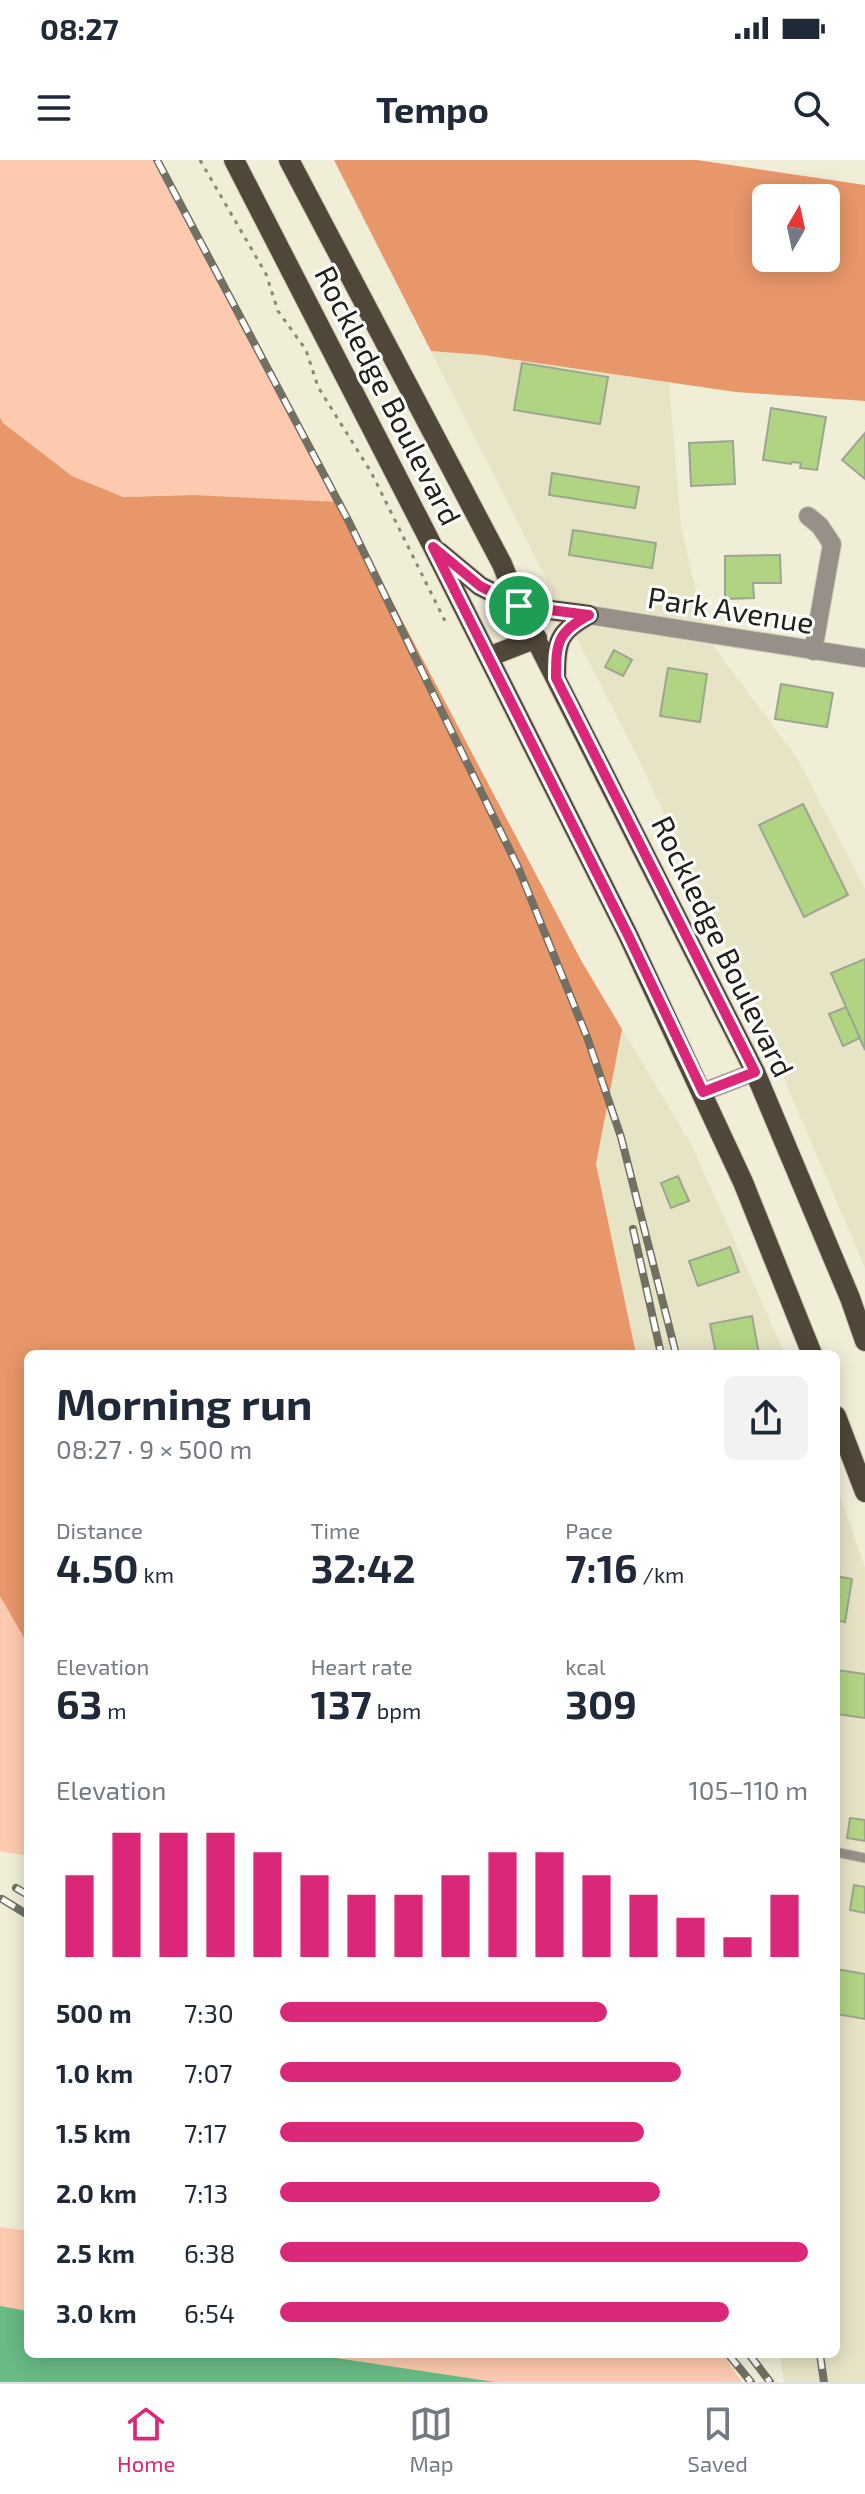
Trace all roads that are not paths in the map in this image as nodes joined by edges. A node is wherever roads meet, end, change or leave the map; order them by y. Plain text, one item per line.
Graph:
1 (234, 160) edge
2 (289, 160) edge
3 (808, 516) dead end
4 (433, 547) junction
5 (519, 606) junction
6 (589, 615) junction
7 (537, 638) junction
8 (813, 651) junction
9 (488, 657) junction
10 (865, 658) edge
11 (556, 678) junction
12 (755, 1072) junction
13 (703, 1092) junction
14 (865, 1341) edge
15 (810, 1350) edge
16 (840, 1426) edge
17 (865, 1492) edge
18 (840, 1853) edge
19 (865, 1858) edge

1 - 4 main road, Rockledge Boulevard
2 - 5 main road, Rockledge Boulevard
3 - 8 street
4 - 5 main road
4 - 9 main road, Rockledge Boulevard
5 - 6 main road
5 - 7 main road, Rockledge Boulevard
6 - 8 street, Park Avenue
6 - 11 main road
7 - 9 main road
7 - 11 main road, Rockledge Boulevard
8 - 10 street, Park Avenue
9 - 13 main road, Rockledge Boulevard
11 - 12 main road, Rockledge Boulevard
12 - 13 street
12 - 14 main road, Rockledge Boulevard
13 - 15 main road, Rockledge Boulevard
16 - 17 main road
18 - 19 lane

